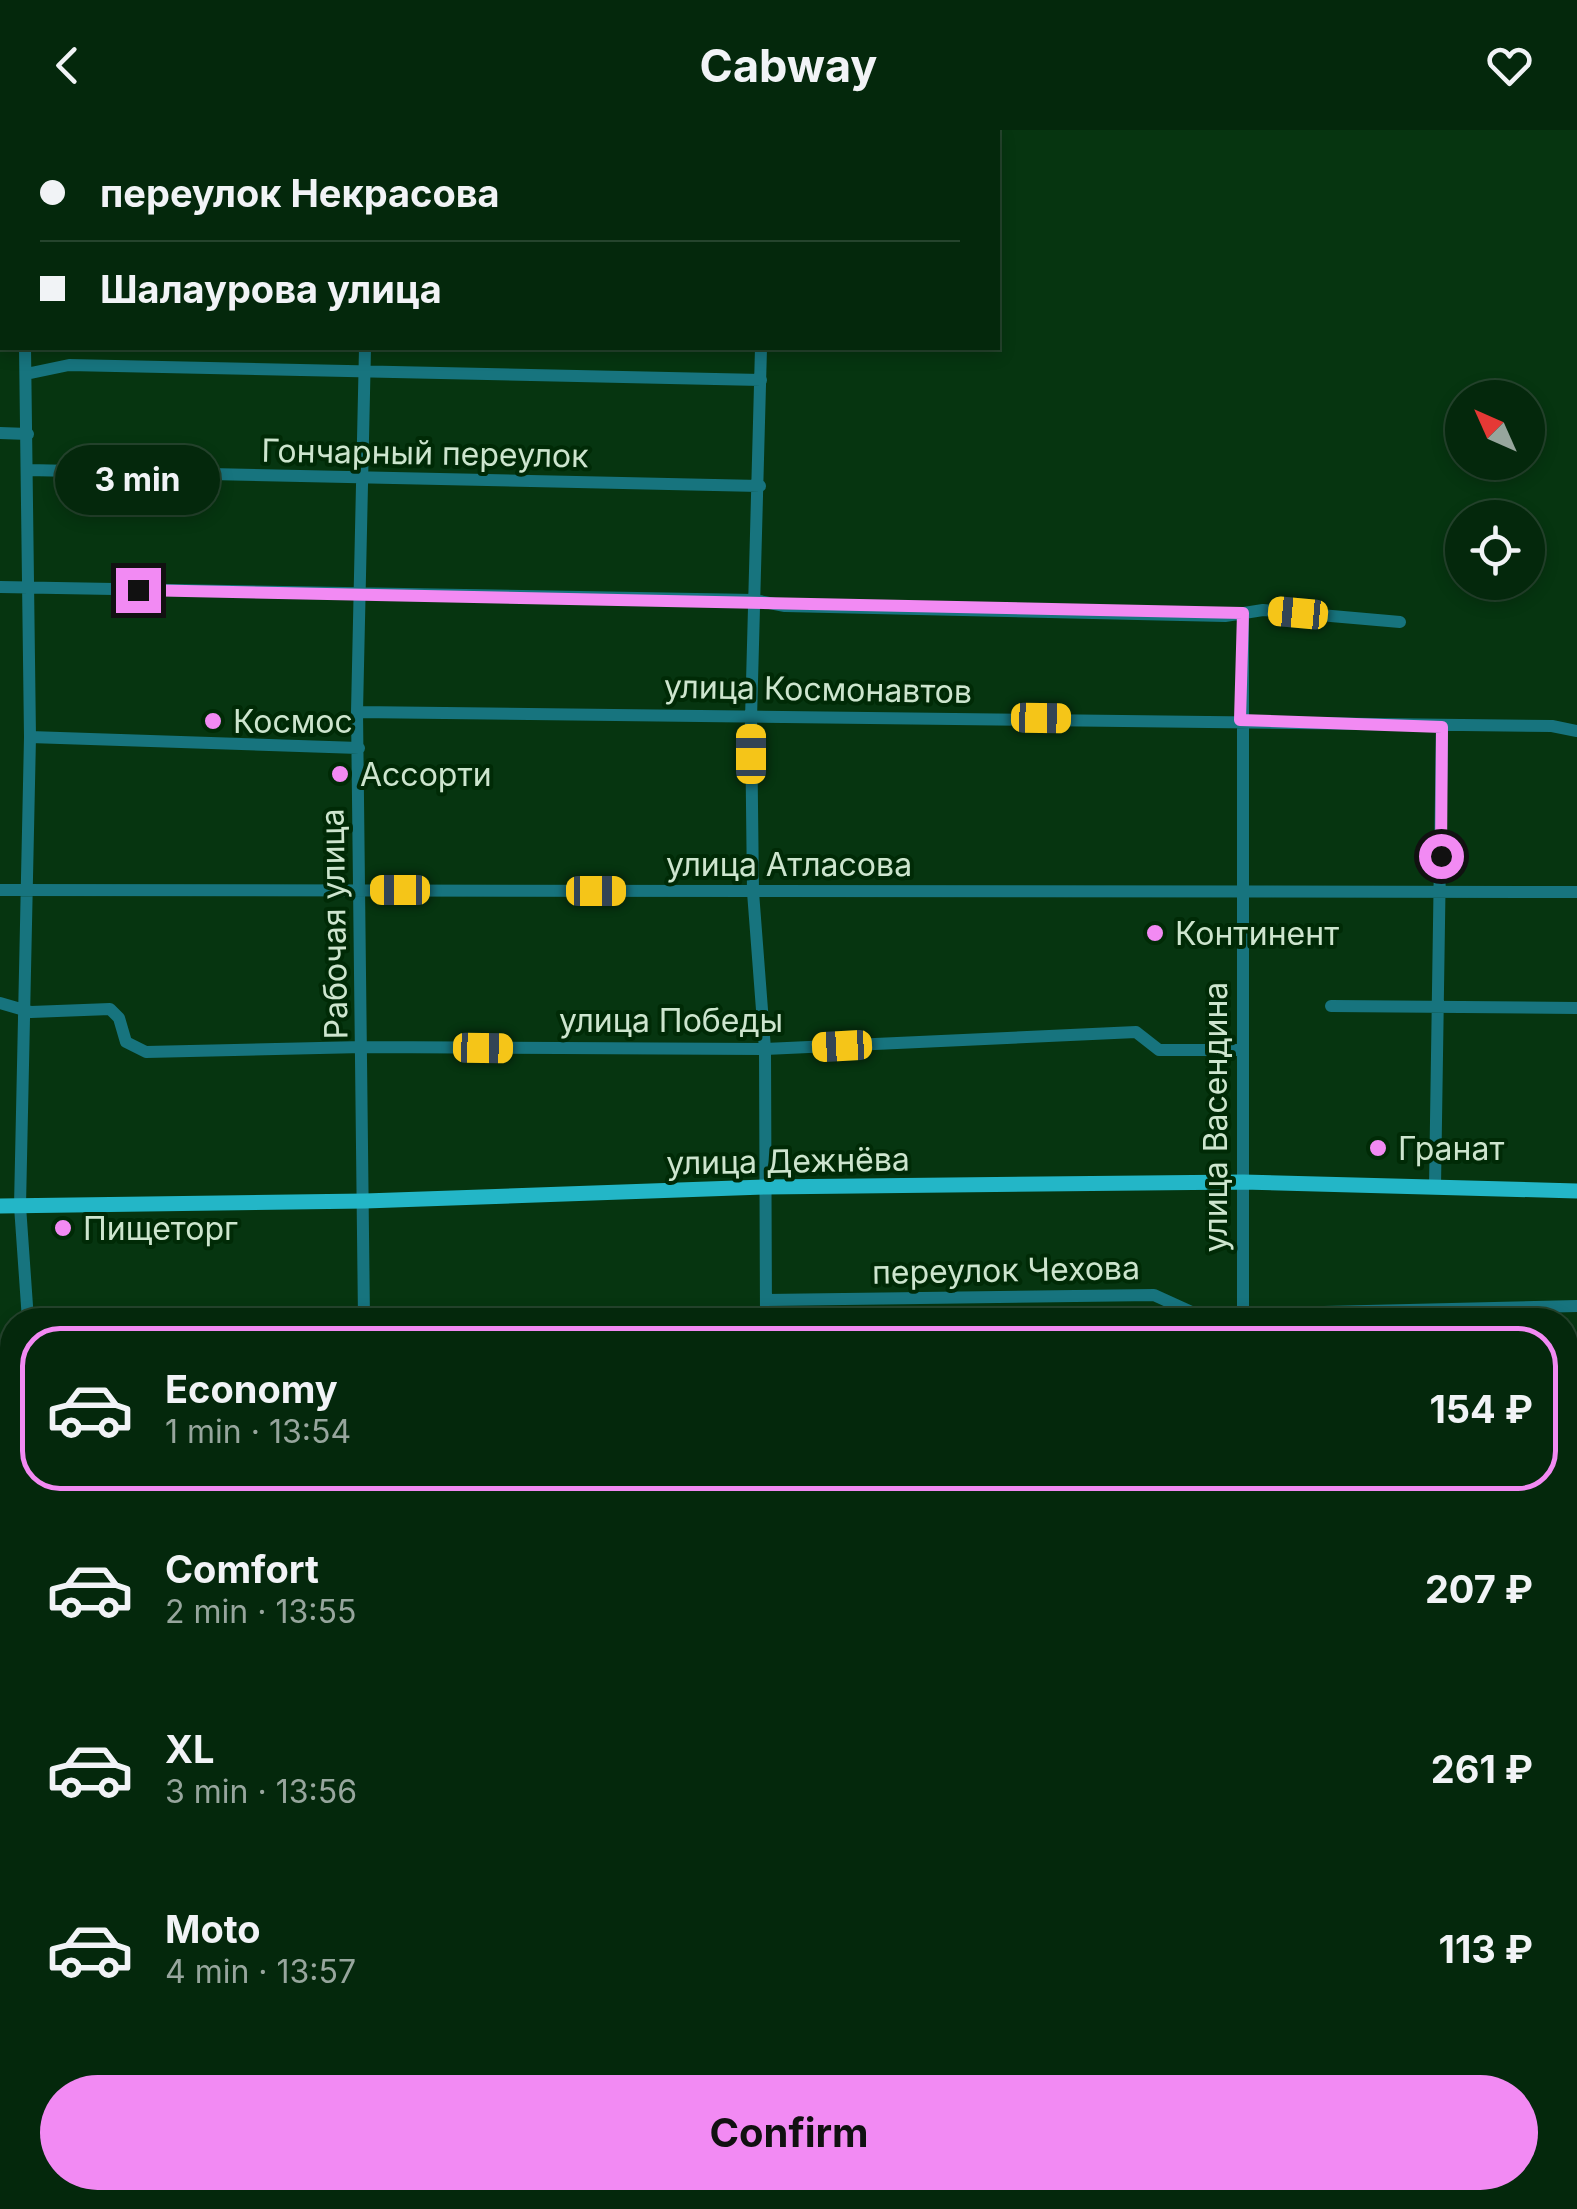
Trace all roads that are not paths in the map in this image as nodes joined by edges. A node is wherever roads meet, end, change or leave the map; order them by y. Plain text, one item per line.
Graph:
1 (24, 350) edge
2 (365, 350) edge
3 (761, 350) edge
4 (26, 374) junction
5 (364, 375) junction
6 (761, 380) junction
7 (0, 434) edge
8 (28, 434) junction
9 (28, 470) junction
10 (362, 480) junction
11 (760, 486) junction
12 (0, 587) edge
13 (29, 588) junction
14 (358, 594) junction
15 (754, 600) junction
16 (1243, 613) junction
17 (1400, 622) dead end
18 (357, 712) junction
19 (751, 719) junction
20 (1240, 720) junction
21 (1442, 727) junction
22 (1577, 730) edge
23 (30, 738) junction
24 (359, 748) junction
25 (1441, 888) junction
26 (0, 890) edge
27 (25, 890) junction
28 (361, 890) junction
29 (1242, 890) junction
30 (753, 892) junction
31 (1577, 892) edge
32 (0, 1004) edge
33 (1331, 1006) dead end
34 (22, 1007) junction
35 (1441, 1007) junction
36 (1577, 1008) edge
37 (363, 1047) junction
38 (765, 1049) junction
39 (1241, 1050) junction
40 (1244, 1182) junction
41 (765, 1187) junction
42 (1435, 1187) junction
43 (1577, 1191) edge
44 (365, 1201) junction
45 (0, 1206) edge
46 (20, 1206) junction
47 (766, 1300) junction
48 (1577, 1306) edge
49 (27, 1308) edge
50 (364, 1308) edge
51 (766, 1308) edge
52 (1183, 1308) edge
53 (1243, 1308) edge
54 (1516, 1308) edge

1 - 4 street
2 - 5 street, Рабочая улица
3 - 6 street
4 - 5 street
4 - 8 street
5 - 6 street
5 - 10 street, Рабочая улица
6 - 11 street
7 - 8 street
8 - 9 street
9 - 10 street, Гончарный переулок
9 - 13 street
10 - 11 street, Гончарный переулок
10 - 14 street, Рабочая улица
11 - 15 street
12 - 13 street
13 - 14 street
13 - 23 street
14 - 15 street
14 - 18 street, Рабочая улица
15 - 16 street
15 - 19 street
16 - 17 street
16 - 20 street, улица Васендина
18 - 19 street, улица Космонавтов
18 - 24 street, Рабочая улица
19 - 20 street, улица Космонавтов
19 - 30 street
20 - 21 street, улица Космонавтов
20 - 29 street, улица Васендина
21 - 22 street, улица Космонавтов
21 - 25 street
23 - 24 street
23 - 27 street
24 - 28 street, Рабочая улица
25 - 29 street, улица Атласова
25 - 31 street, улица Атласова
25 - 35 street
26 - 27 street, улица Атласова
27 - 28 street, улица Атласова
27 - 34 street
28 - 30 street, улица Атласова
28 - 37 street, Рабочая улица
29 - 30 street, улица Атласова
29 - 39 street, улица Васендина
30 - 38 street
32 - 34 street, улица Победы
33 - 35 street
34 - 37 street, улица Победы
34 - 46 street
35 - 36 street
35 - 42 street
37 - 38 street, улица Победы
37 - 44 street, Рабочая улица
38 - 39 street, улица Победы
38 - 41 street
39 - 40 street, улица Васендина
40 - 41 main road, улица Дежнёва
40 - 42 main road, улица Дежнёва
40 - 53 street, улица Васендина
41 - 44 main road, улица Дежнёва
41 - 47 street
42 - 43 main road, улица Дежнёва
44 - 46 main road, улица Дежнёва
44 - 50 street, Рабочая улица
45 - 46 main road, улица Дежнёва
46 - 49 street
47 - 51 street
47 - 52 street, переулок Чехова
48 - 54 street, переулок Чехова

